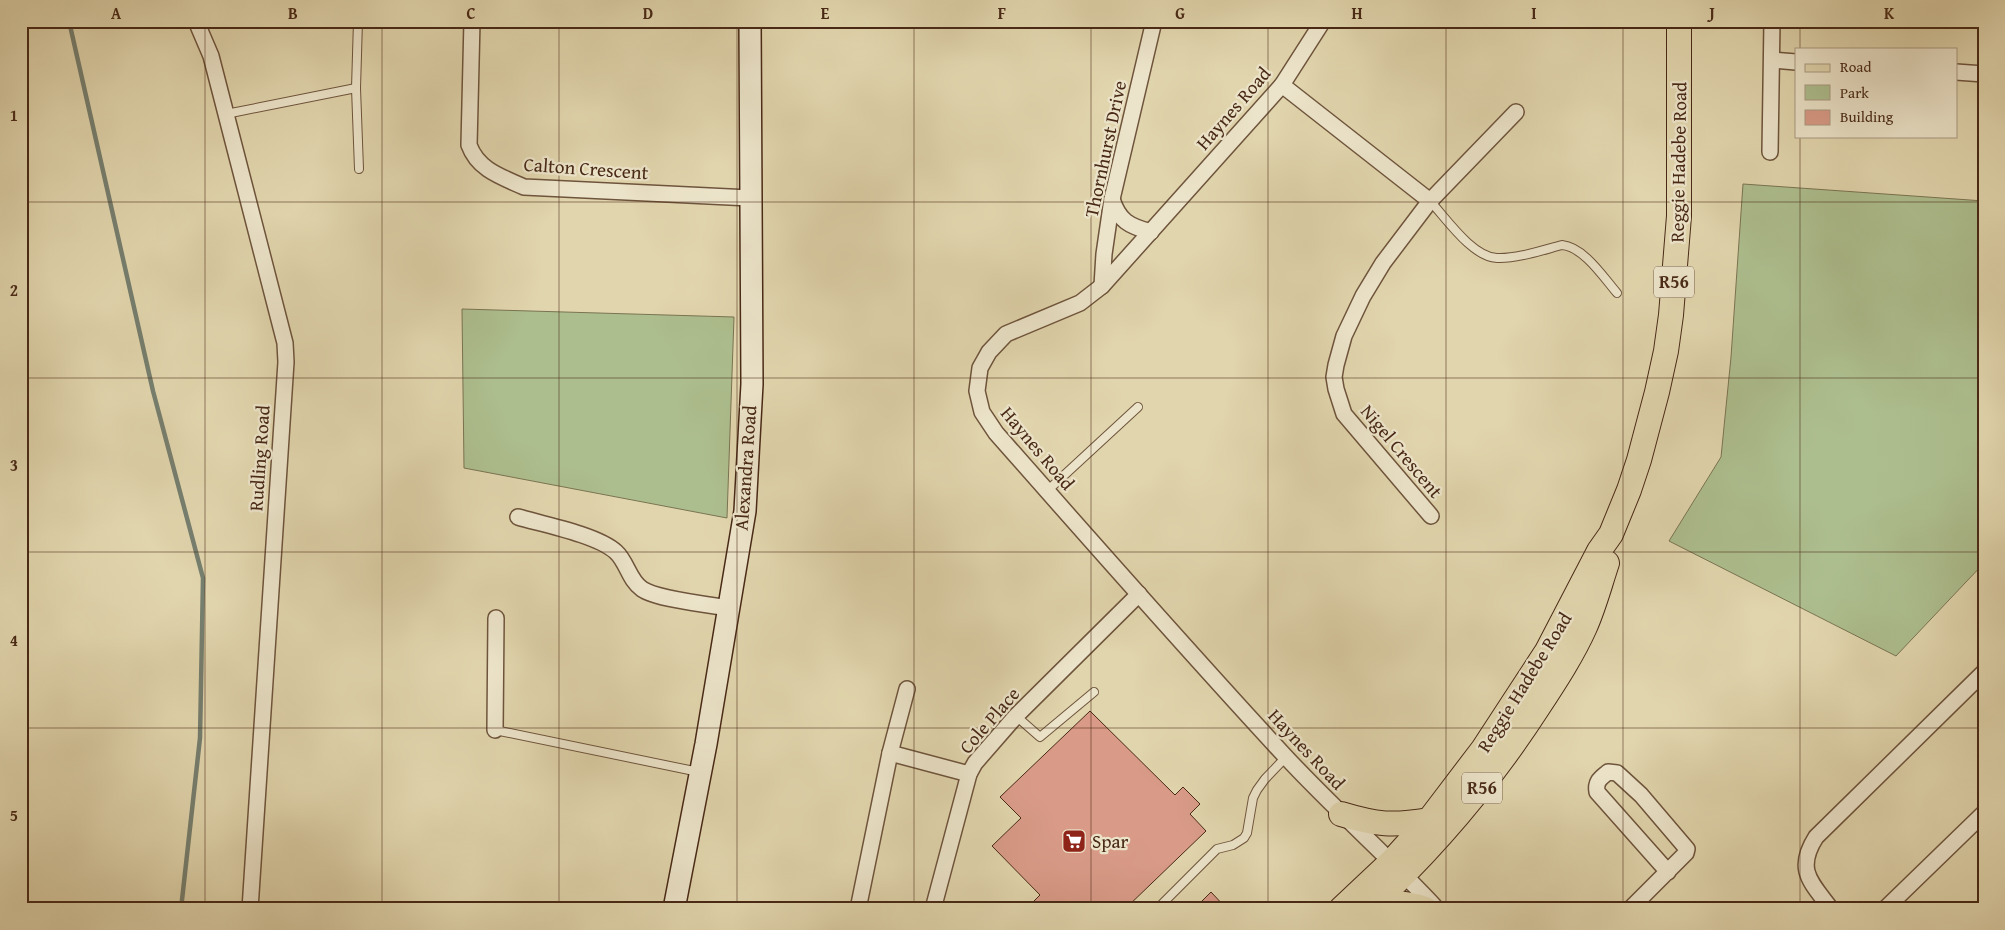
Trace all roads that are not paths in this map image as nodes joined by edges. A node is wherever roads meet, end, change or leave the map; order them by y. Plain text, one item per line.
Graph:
1 (196, 21) edge
2 (358, 21) edge
3 (472, 21) edge
4 (750, 21) edge
5 (1154, 21) edge
6 (1323, 21) edge
7 (1679, 21) edge
8 (1772, 21) edge
9 (1772, 60) junction
10 (1795, 62) edge
11 (1958, 72) edge
12 (1984, 74) edge
13 (1282, 85) junction
14 (356, 88) junction
15 (1516, 112) dead end
16 (226, 114) junction
17 (1770, 152) dead end
18 (359, 169) dead end
19 (750, 198) junction
20 (1112, 200) junction
21 (1430, 201) junction
22 (1151, 232) junction
23 (1102, 286) junction
24 (1618, 293) dead end
25 (1138, 407) dead end
26 (1047, 491) junction
27 (1430, 516) dead end
28 (518, 517) dead end
29 (1612, 534) junction
30 (1139, 594) junction
31 (729, 608) junction
32 (496, 618) dead end
33 (1984, 672) edge
34 (907, 689) dead end
35 (1094, 692) dead end
36 (1016, 716) junction
37 (494, 730) joint
38 (890, 752) junction
39 (1286, 757) junction
40 (701, 772) junction
41 (969, 774) junction
42 (1984, 812) edge
43 (1342, 814) junction
44 (1429, 820) junction
45 (1398, 868) junction
46 (1668, 872) junction
47 (1370, 908) edge
48 (250, 909) edge
49 (674, 909) edge
50 (858, 909) edge
51 (934, 909) edge
52 (1156, 909) edge
53 (1341, 909) edge
54 (1425, 909) edge
55 (1437, 909) edge
56 (1630, 909) edge
57 (1831, 909) edge
58 (1885, 909) edge

1 - 16 street, Rudling Road
2 - 14 lane
3 - 19 street, Calton Crescent
4 - 19 street, Alexandra Road
5 - 20 street, Thornhurst Drive
6 - 13 street, Haynes Road
7 - 29 main road, Reggie Hadebe Road / R56
8 - 9 street
9 - 10 street
9 - 17 street
11 - 12 street
13 - 21 street
13 - 22 street, Haynes Road
14 - 16 lane
14 - 18 lane
15 - 21 street, Nigel Crescent
16 - 48 street, Rudling Road
19 - 31 street, Alexandra Road
20 - 22 street
20 - 23 street, Thornhurst Drive
21 - 24 lane
21 - 27 street, Nigel Crescent
22 - 23 street, Haynes Road
23 - 26 street, Haynes Road
25 - 26 lane
26 - 30 street, Haynes Road
28 - 31 street
29 - 44 main road, Reggie Hadebe Road / R56
29 - 45 main road, Reggie Hadebe Road / R56
30 - 36 street, Cole Place
30 - 39 street, Haynes Road
31 - 40 street, Alexandra Road
32 - 37 street
33 - 57 street
34 - 38 street
35 - 36 lane
36 - 41 street, Cole Place
37 - 40 lane
38 - 41 street
38 - 50 street
39 - 43 street, Haynes Road
39 - 52 lane
40 - 49 street, Alexandra Road
41 - 51 street, Cole Place
42 - 58 street
43 - 44 main road
43 - 45 street, Haynes Road
44 - 45 main road, Reggie Hadebe Road / R56
45 - 47 main road, Reggie Hadebe Road / R56
45 - 53 main road, Reggie Hadebe Road / R56
45 - 55 street, Haynes Road
46 - 46 street
46 - 56 street
47 - 54 main road

